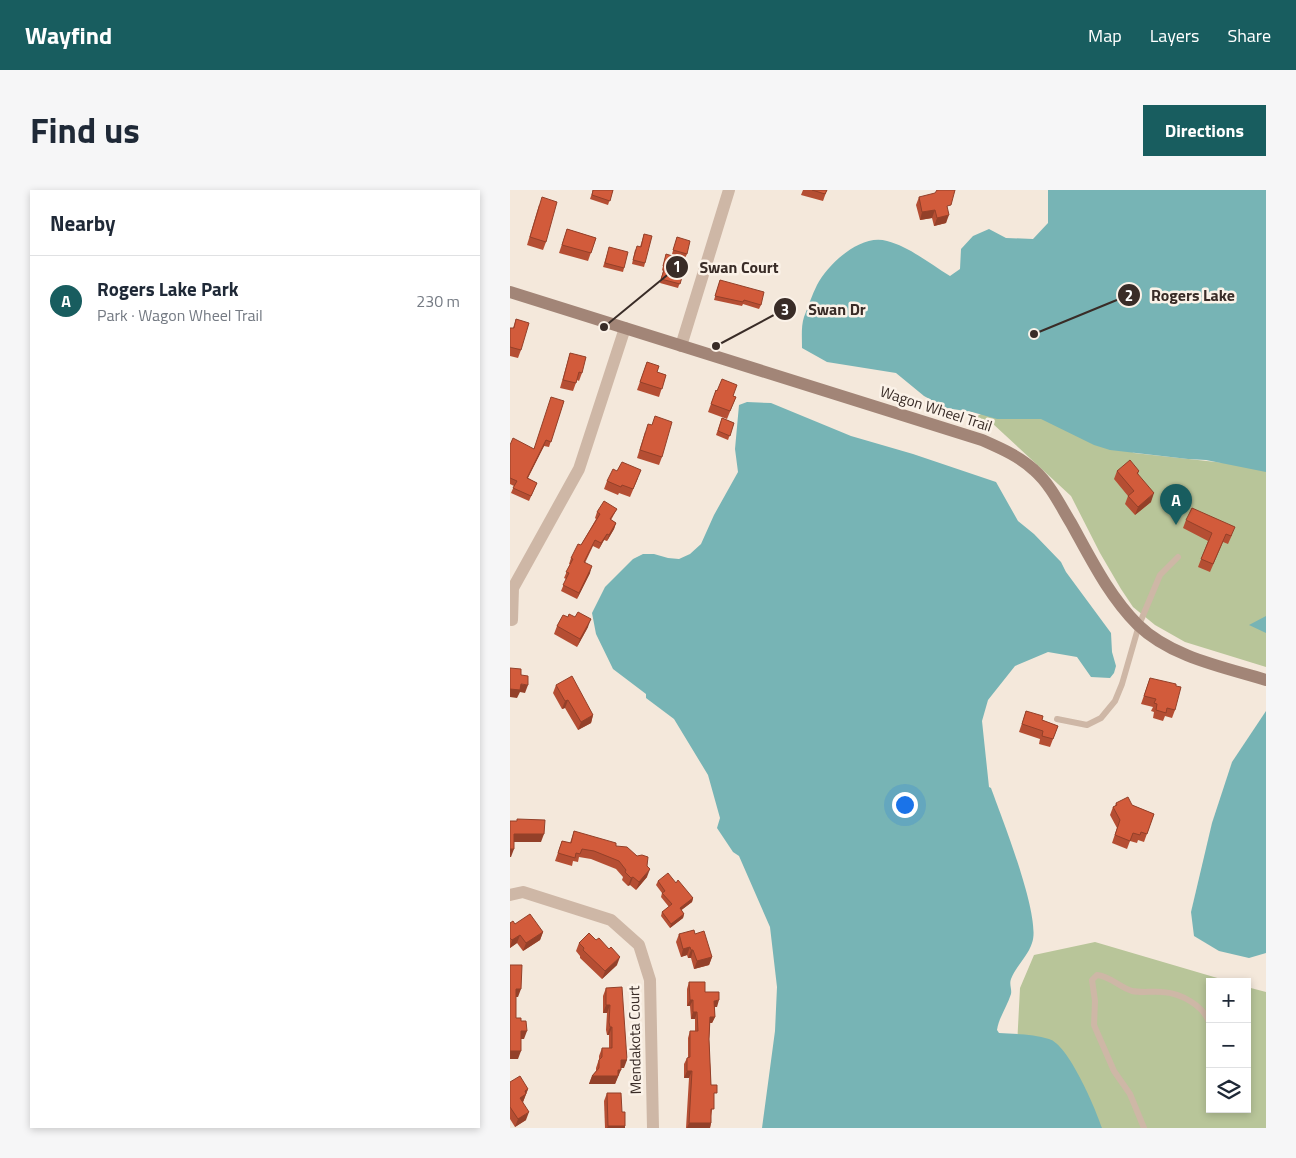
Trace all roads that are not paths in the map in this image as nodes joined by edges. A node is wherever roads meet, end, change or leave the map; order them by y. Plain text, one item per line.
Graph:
1 (729, 190) edge
2 (510, 292) edge
3 (625, 328) junction
4 (681, 346) junction
5 (1178, 557) dead end
6 (512, 620) dead end
7 (1139, 625) junction
8 (1266, 680) edge
9 (1057, 720) dead end
10 (510, 895) edge
11 (1209, 1023) edge
12 (653, 1128) edge
13 (1144, 1128) edge

1 - 4 street
2 - 3 street, Wagon Wheel Trail
3 - 4 street, Wagon Wheel Trail
3 - 6 street
4 - 7 street, Wagon Wheel Trail
5 - 7 lane
7 - 8 street, Wagon Wheel Trail
7 - 9 lane
10 - 12 street, Mendakota Court
11 - 13 lane

